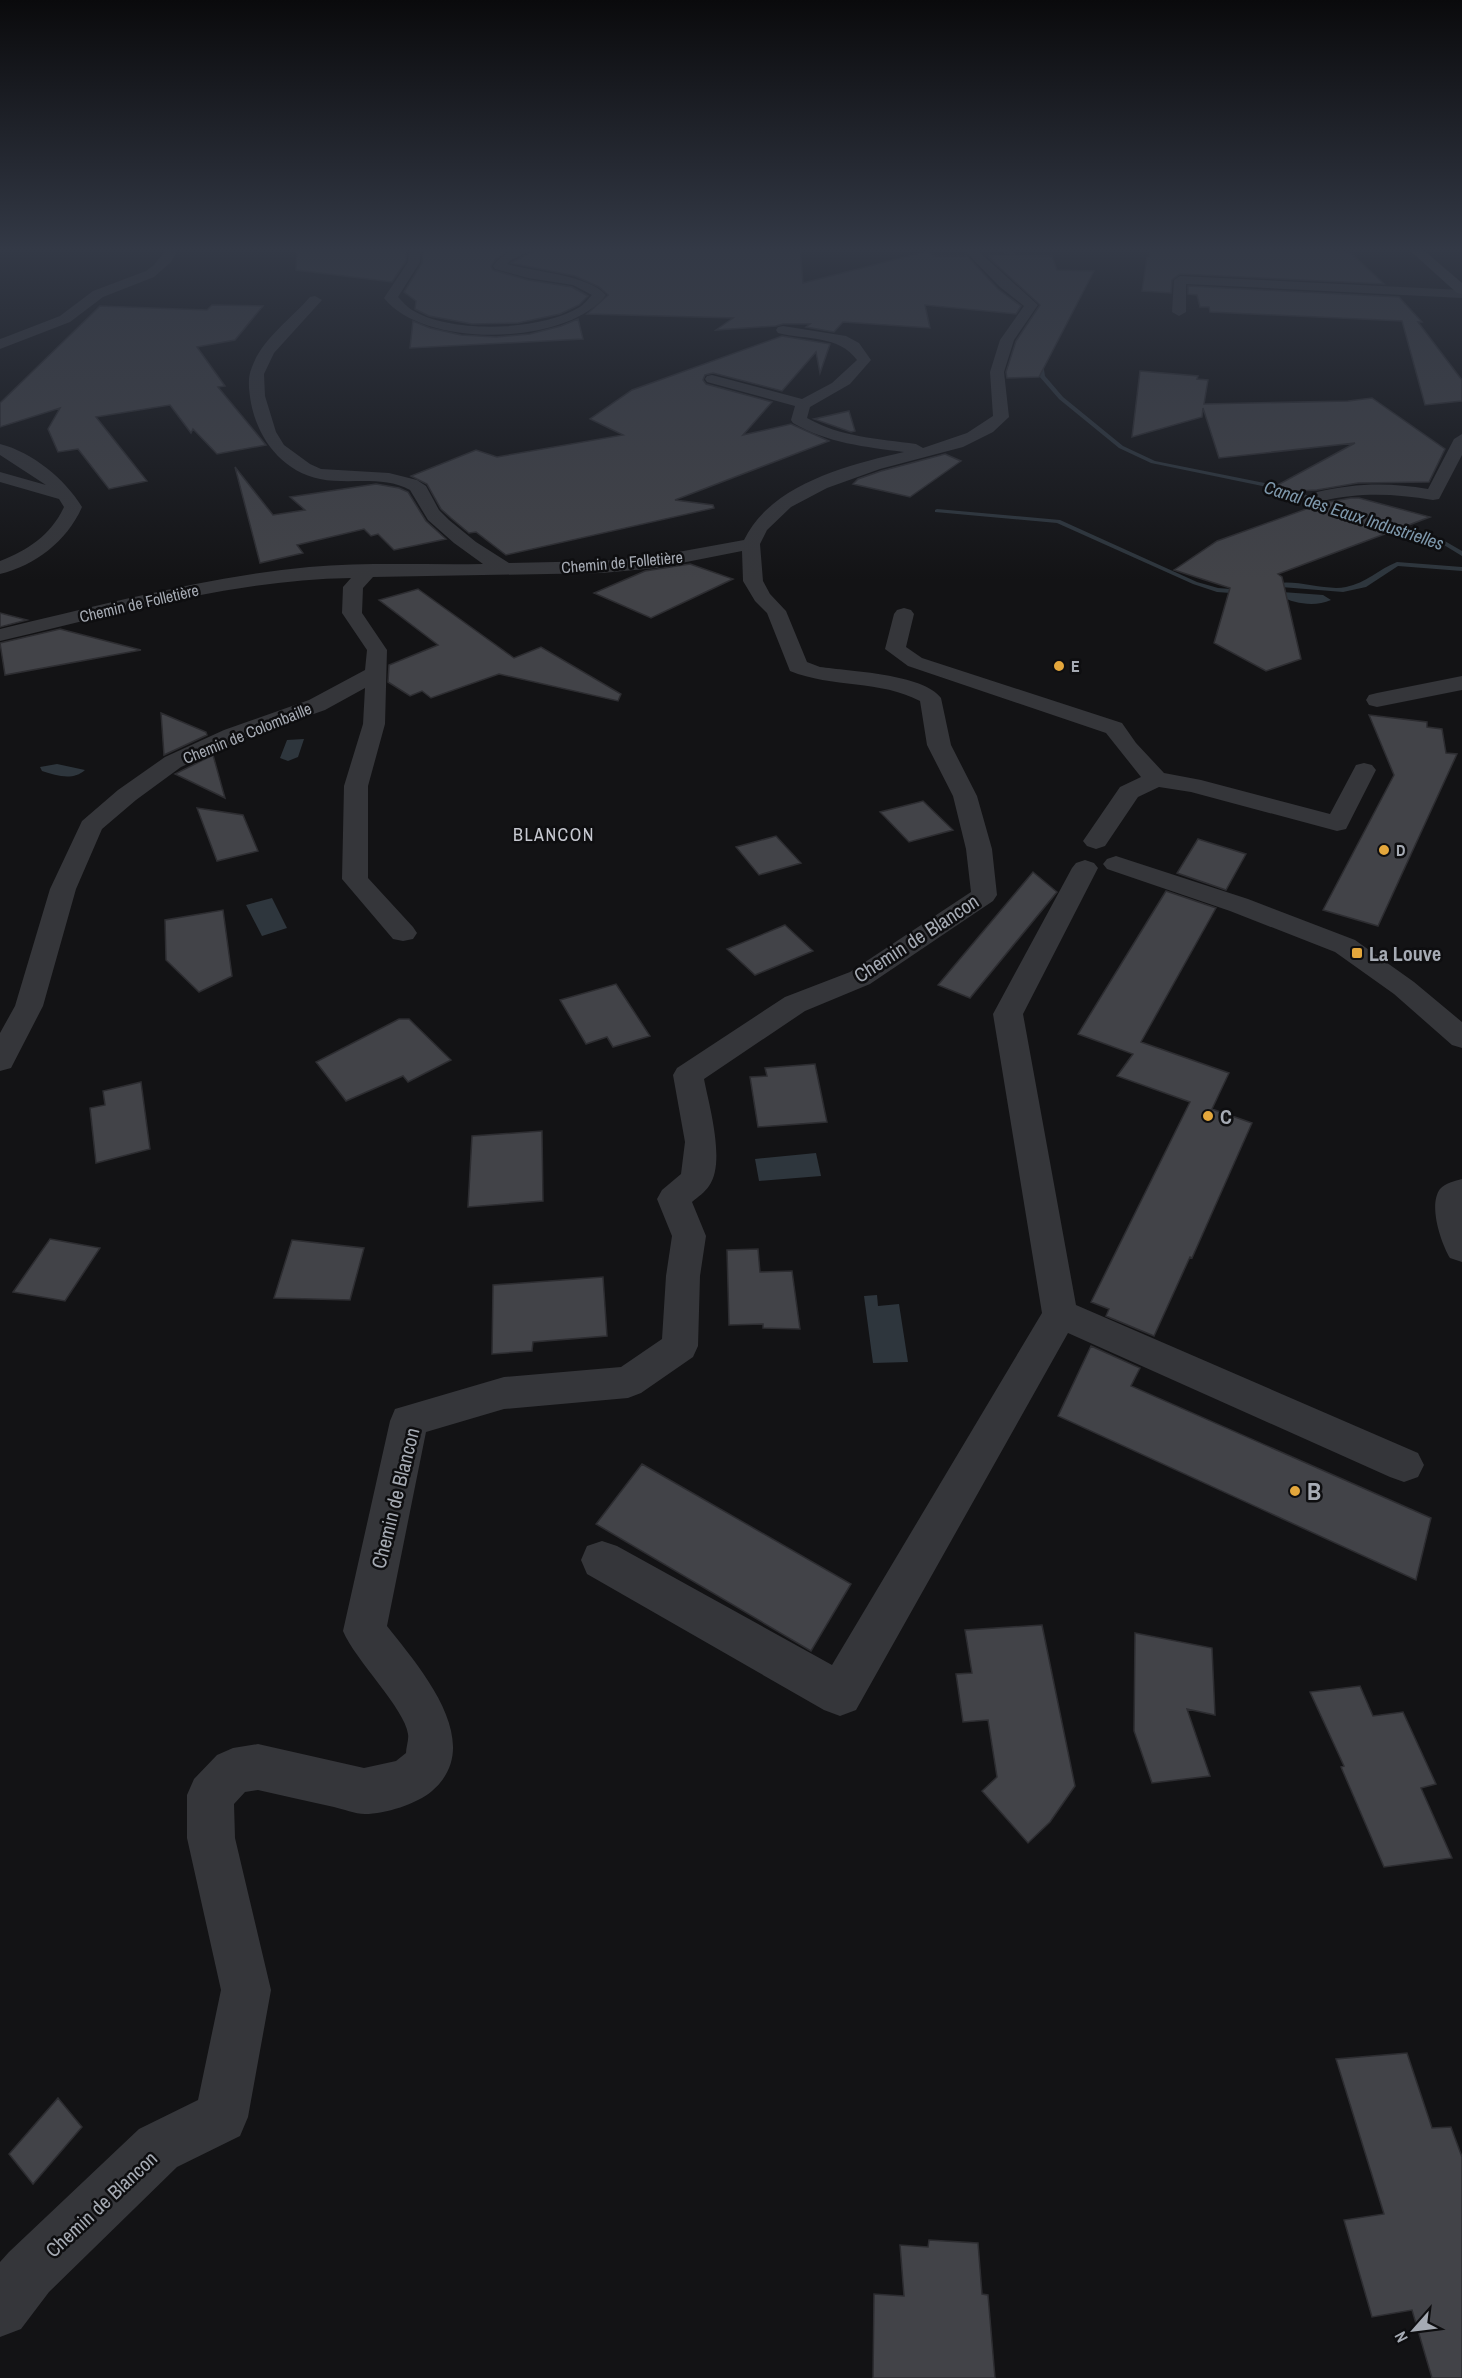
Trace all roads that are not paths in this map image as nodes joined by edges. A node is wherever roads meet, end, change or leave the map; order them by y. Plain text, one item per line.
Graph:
1 (263, 358) edge
2 (863, 358) edge
3 (1001, 358) edge
4 (711, 380) dead end
5 (803, 404) junction
6 (1462, 439) edge
7 (0, 449) edge
8 (929, 452) junction
9 (0, 477) edge
10 (68, 496) junction
11 (1323, 496) dead end
12 (751, 544) junction
13 (0, 568) edge
14 (507, 570) junction
15 (367, 573) junction
16 (904, 614) dead end
17 (0, 635) edge
18 (376, 673) junction
19 (1462, 683) edge
20 (1377, 700) dead end
21 (1364, 770) dead end
22 (1156, 779) junction
23 (1088, 854) junction
24 (403, 933) dead end
25 (1462, 1038) edge
26 (0, 1060) edge
27 (1462, 1191) edge
28 (1462, 1249) edge
29 (1060, 1314) junction
30 (1404, 1465) dead end
31 (602, 1560) dead end
32 (0, 2308) edge

1 - 14 street
2 - 5 street
3 - 8 street
4 - 5 street
5 - 8 street
6 - 11 street
7 - 10 street
8 - 12 street
9 - 10 street
10 - 13 street
12 - 14 street, Chemin de Folletière
12 - 32 street, Chemin de Blancon
14 - 15 street, Chemin de Folletière
15 - 17 street, Chemin de Folletière
15 - 18 street
16 - 22 street
18 - 24 street
18 - 26 street, Chemin de Colombaille
19 - 20 street
21 - 22 street
22 - 23 street
23 - 25 street
23 - 29 street
27 - 28 street
29 - 30 street
29 - 31 street

